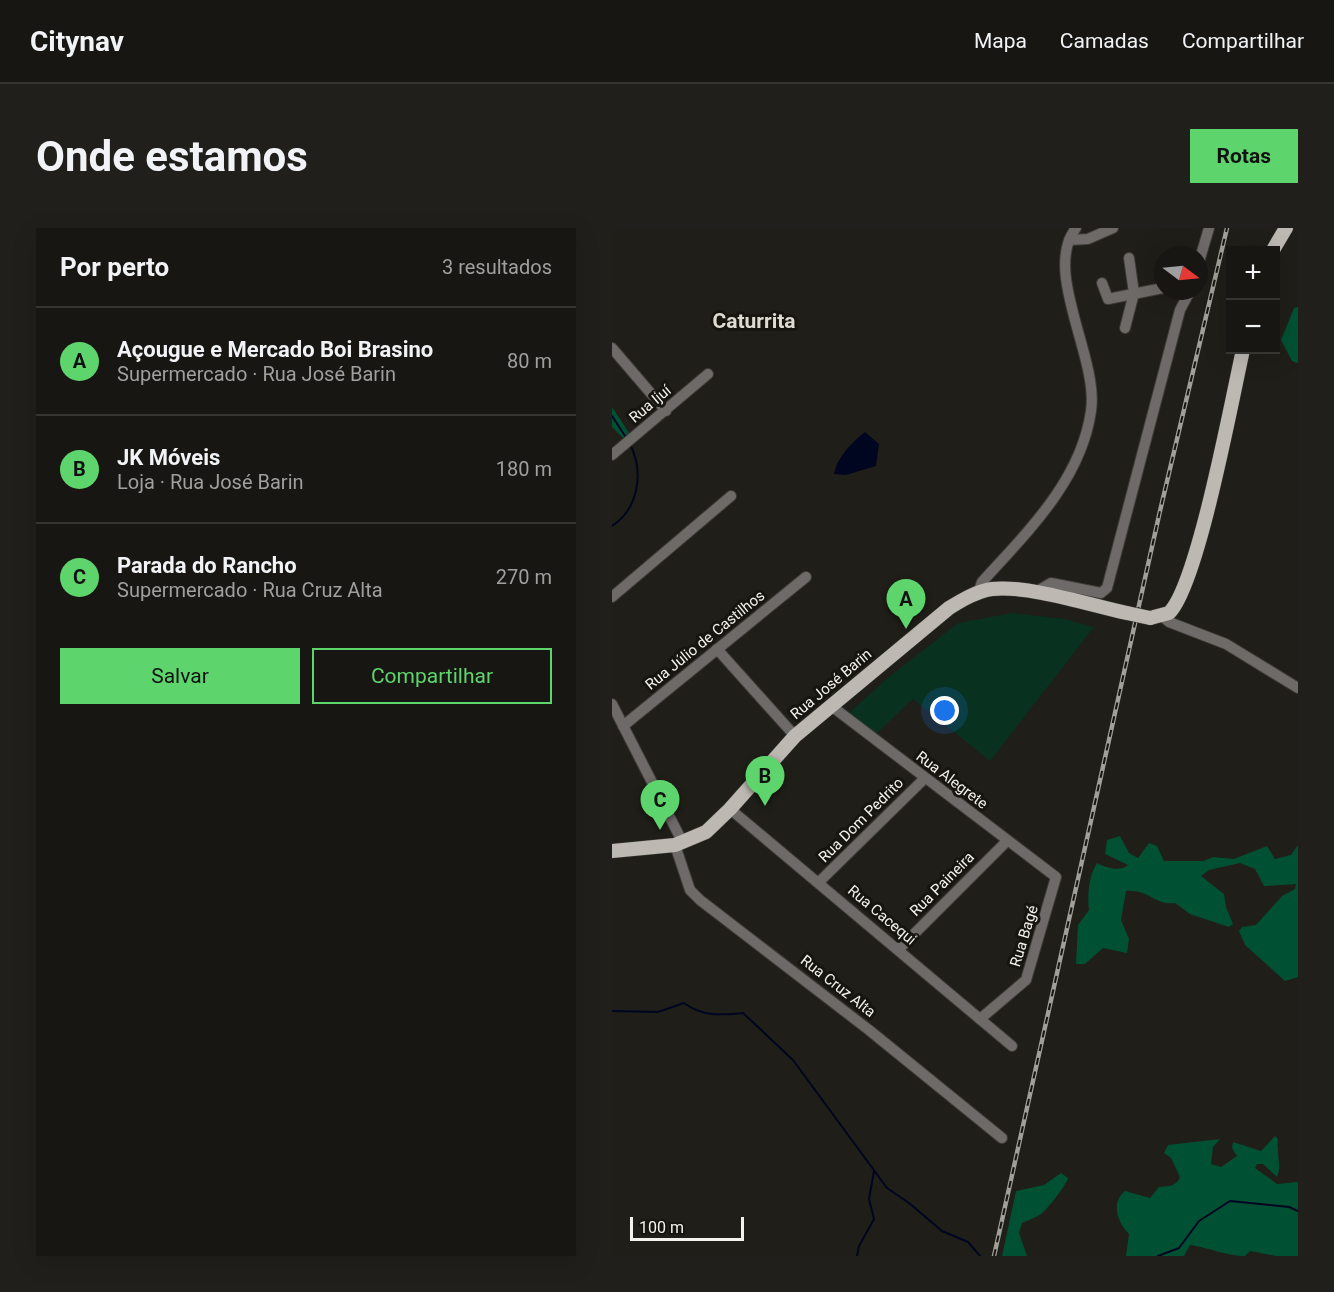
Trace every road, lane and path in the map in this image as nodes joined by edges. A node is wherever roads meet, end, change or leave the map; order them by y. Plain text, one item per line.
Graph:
1 (1076, 228) edge
2 (1113, 228) edge
3 (1209, 228) edge
4 (1286, 228) edge
5 (1069, 240) junction
6 (1204, 246) edge
7 (1275, 246) edge
8 (1129, 258) dead end
9 (1102, 283) dead end
10 (1154, 290) edge
11 (1134, 293) junction
12 (1184, 300) edge
13 (1125, 328) dead end
14 (612, 348) edge
15 (1242, 354) edge
16 (708, 374) dead end
17 (666, 411) junction
18 (612, 455) edge
19 (730, 496) dead end
20 (806, 577) dead end
21 (978, 593) junction
22 (1034, 593) junction
23 (612, 597) edge
24 (1156, 617) junction
25 (717, 649) junction
26 (1298, 688) edge
27 (612, 704) edge
28 (830, 705) junction
29 (623, 726) junction
30 (795, 736) junction
31 (924, 779) junction
32 (730, 809) junction
33 (1007, 841) junction
34 (679, 844) junction
35 (612, 851) edge
36 (1056, 878) joint
37 (819, 882) junction
38 (899, 949) junction
39 (980, 1019) junction
40 (1012, 1046) dead end
41 (1002, 1138) dead end

1 - 5 street
2 - 5 street
3 - 6 street
4 - 7 main road
5 - 21 street
8 - 11 street
9 - 11 street
10 - 11 street
11 - 13 street
12 - 22 street
14 - 17 street
15 - 24 main road
16 - 17 street, Rua Ijuí
17 - 18 street, Rua Ijuí
19 - 23 street
20 - 25 street, Rua Júlio de Castilhos
21 - 22 main road, Rua José Barin
21 - 28 main road, Rua José Barin
22 - 24 main road, Rua José Barin, bridge
24 - 26 street
25 - 29 street, Rua Júlio de Castilhos
25 - 30 street
27 - 29 street, Rua Cruz Alta
28 - 30 main road, Rua José Barin
28 - 31 street, Rua Alegrete
29 - 34 street, Rua Cruz Alta
30 - 32 main road, Rua José Barin
31 - 33 street, Rua Alegrete
31 - 37 street, Rua Dom Pedrito
32 - 34 main road, Rua José Barin
32 - 37 street, Rua Cacequi
33 - 36 street, Rua Alegrete
33 - 38 street, Rua Paineira
34 - 35 main road, Rua José Barin
34 - 41 street, Rua Cruz Alta
36 - 39 street, Rua Bagé
37 - 38 street, Rua Cacequi
38 - 39 street, Rua Cacequi
39 - 40 street, Rua Cacequi

